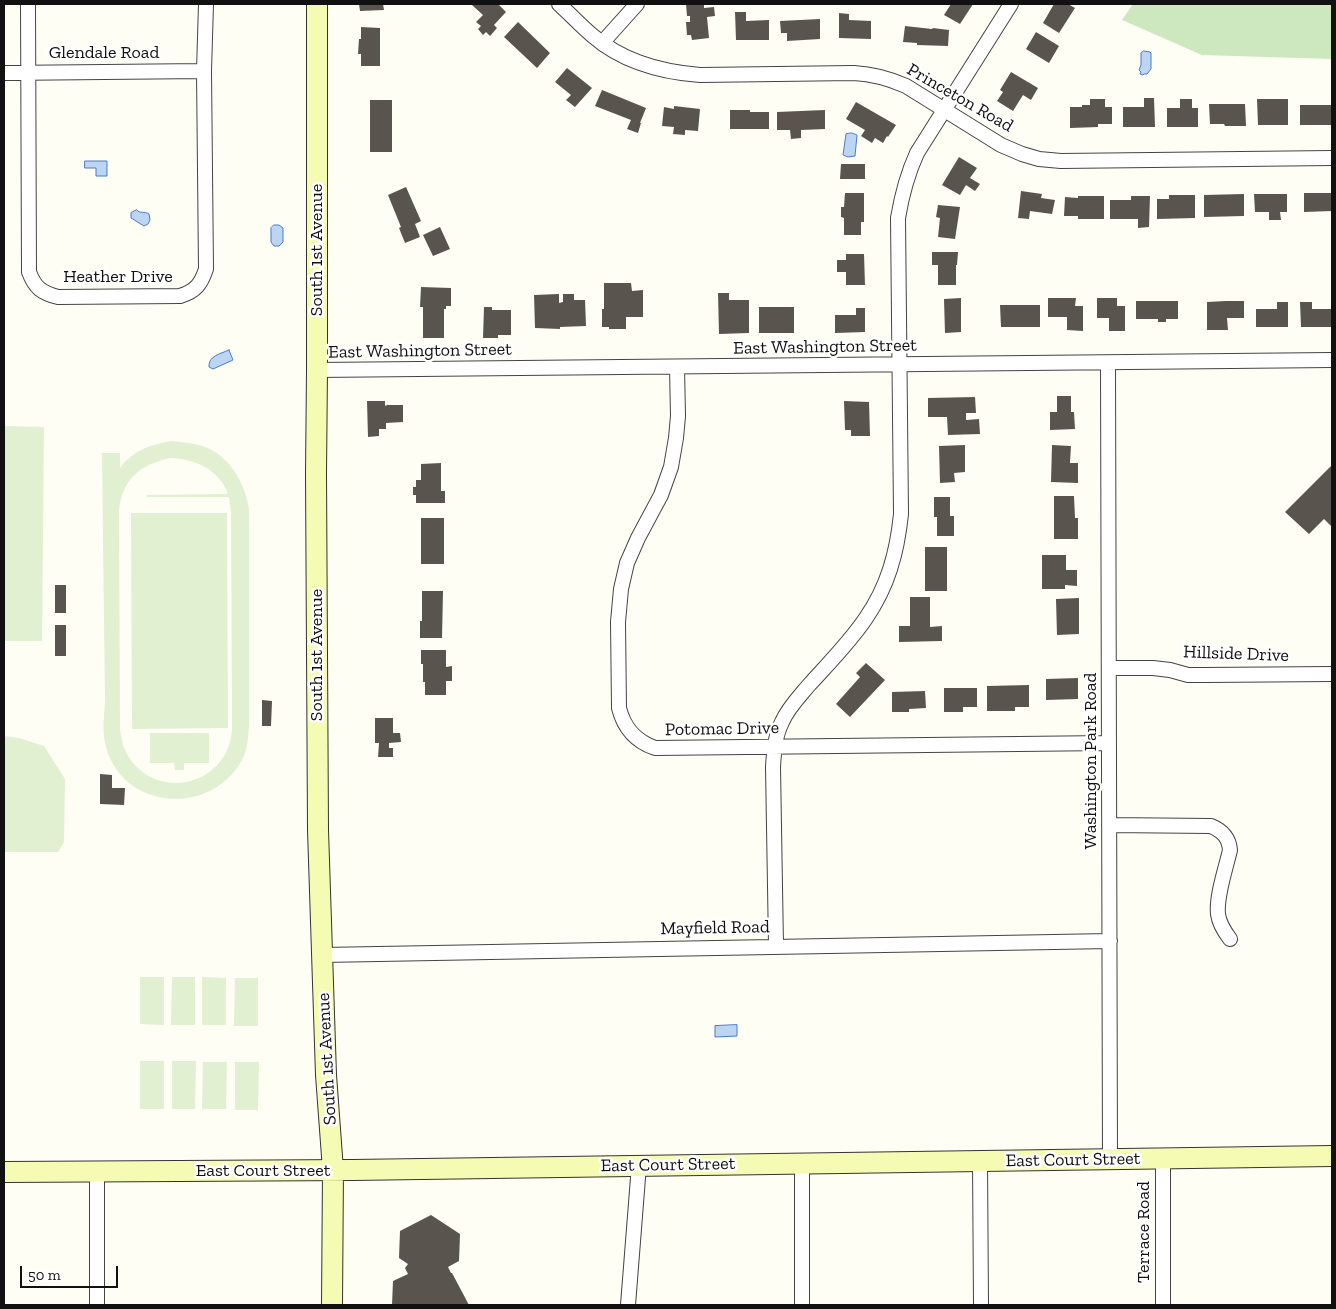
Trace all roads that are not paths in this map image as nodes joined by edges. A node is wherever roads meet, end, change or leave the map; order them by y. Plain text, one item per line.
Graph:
1 (28, 4) edge
2 (206, 4) edge
3 (317, 4) edge
4 (559, 4) edge
5 (637, 4) edge
6 (1011, 4) edge
7 (602, 43) junction
8 (204, 71) junction
9 (29, 72) junction
10 (4, 73) edge
11 (944, 110) junction
12 (1332, 158) edge
13 (1332, 360) edge
14 (1108, 363) junction
15 (899, 365) junction
16 (677, 367) junction
17 (317, 370) junction
18 (1109, 668) junction
19 (1332, 674) edge
20 (1109, 742) junction
21 (774, 747) junction
22 (1109, 825) junction
23 (1230, 939) dead end
24 (1110, 941) junction
25 (776, 946) junction
26 (322, 955) junction
27 (1332, 1156) edge
28 (1163, 1158) junction
29 (1110, 1159) junction
30 (980, 1161) junction
31 (802, 1163) junction
32 (639, 1165) junction
33 (332, 1170) junction
34 (4, 1172) edge
35 (97, 1172) junction
36 (97, 1305) edge
37 (332, 1305) edge
38 (628, 1305) edge
39 (802, 1305) edge
40 (981, 1305) edge
41 (1164, 1305) edge

1 - 9 street, Heather Drive
2 - 8 street, Heather Drive
3 - 17 street, South 1st Avenue
4 - 7 street, Princeton Road
5 - 7 street
6 - 11 street
7 - 11 street, Princeton Road
8 - 9 street, Glendale Road
8 - 9 street, Heather Drive
9 - 10 street, Glendale Road
11 - 12 street, Princeton Road
11 - 15 street
13 - 14 street, East Washington Street
14 - 15 street, East Washington Street
14 - 18 street, Washington Park Road
15 - 16 street, East Washington Street
15 - 21 street
16 - 17 street, East Washington Street
16 - 21 street, Potomac Drive
17 - 26 street, South 1st Avenue
18 - 19 street, Hillside Drive
18 - 20 street, Washington Park Road
20 - 21 street, Potomac Drive
20 - 22 street, Washington Park Road
21 - 25 street
22 - 23 street
22 - 24 street, Washington Park Road
24 - 25 street, Mayfield Road
24 - 29 street, Washington Park Road
25 - 26 street, Mayfield Road
26 - 33 street, South 1st Avenue
27 - 28 street, East Court Street
28 - 29 street, East Court Street
28 - 41 street, Terrace Road
29 - 30 street, East Court Street
30 - 31 street, East Court Street
30 - 40 street
31 - 32 street, East Court Street
31 - 39 street
32 - 33 street, East Court Street
32 - 38 street
33 - 35 street, East Court Street
33 - 37 street, South 1st Avenue
34 - 35 street, East Court Street
35 - 36 street

